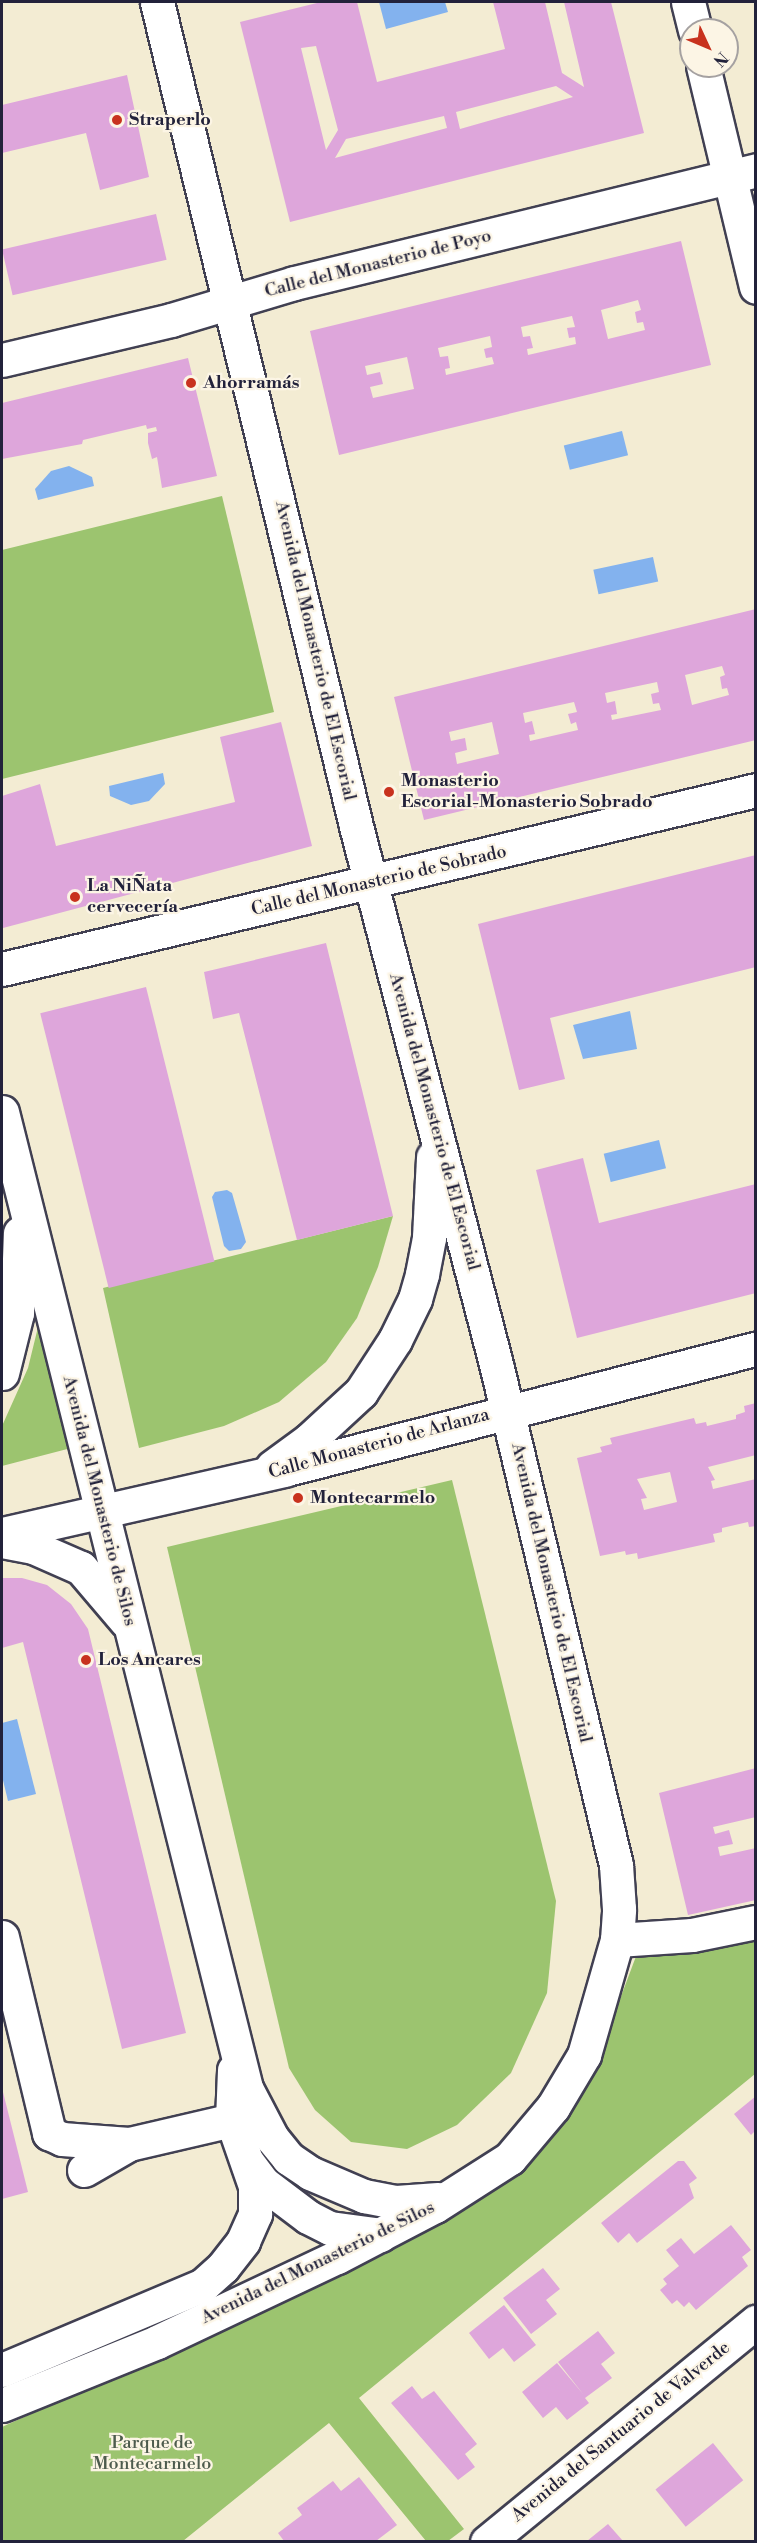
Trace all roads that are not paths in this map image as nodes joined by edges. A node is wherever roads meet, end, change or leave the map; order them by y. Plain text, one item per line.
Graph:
1 (157, 2) edge
2 (688, 2) edge
3 (692, 18) edge
4 (707, 78) edge
5 (743, 174) edge
6 (756, 287) edge
7 (230, 303) junction
8 (2, 360) edge
9 (756, 790) edge
10 (371, 883) junction
11 (2, 969) edge
12 (2, 1112) edge
13 (435, 1122) junction
14 (11, 1182) edge
15 (756, 1349) edge
16 (2, 1373) edge
17 (507, 1411) junction
18 (261, 1475) junction
19 (102, 1513) junction
20 (2, 1534) edge
21 (2, 1541) edge
22 (130, 1626) junction
23 (756, 1922) edge
24 (2, 1937) edge
25 (617, 1940) junction
26 (235, 2047) junction
27 (232, 2120) junction
28 (129, 2144) junction
29 (248, 2162) junction
30 (84, 2170) dead end
31 (454, 2194) junction
32 (381, 2235) junction
33 (756, 2322) edge
34 (2, 2370) edge
35 (2, 2405) edge
36 (487, 2541) edge

1 - 7 street, Avenida del Monasterio de El Escorial
2 - 3 street
4 - 5 street
5 - 6 street
5 - 7 street, Calle del Monasterio de Poyo
7 - 8 street, Calle del Monasterio de Poyo
7 - 10 street, Avenida del Monasterio de El Escorial
9 - 10 street, Calle del Monasterio de Sobrado
10 - 11 street, Calle del Monasterio de Sobrado
10 - 13 street, Avenida del Monasterio de El Escorial
12 - 14 street, Avenida del Monasterio de Silos
13 - 17 street, Avenida del Monasterio de El Escorial
13 - 18 street
14 - 16 street, Avenida del Monasterio de Silos
14 - 19 street, Avenida del Monasterio de Silos
15 - 17 street, Calle Monasterio de Arlanza
17 - 18 street, Calle Monasterio de Arlanza
17 - 25 street, Avenida del Monasterio de El Escorial
18 - 19 street, Calle Monasterio de Arlanza
19 - 20 street, Calle Monasterio de Arlanza
19 - 22 street, Avenida del Monasterio de Silos
21 - 22 street
22 - 26 street, Avenida del Monasterio de Silos
23 - 25 street
24 - 28 street
25 - 31 street, Avenida del Monasterio de El Escorial
26 - 27 street, Avenida del Monasterio de Silos
26 - 31 street, Avenida del Monasterio de Silos
27 - 28 street
27 - 29 street, Avenida del Monasterio de Silos
28 - 30 street
29 - 32 street
29 - 34 street, Avenida del Monasterio de Silos
31 - 32 street, Avenida del Monasterio de Silos
32 - 35 street, Avenida del Monasterio de Silos
33 - 36 street, Avenida del Santuario de Valverde

